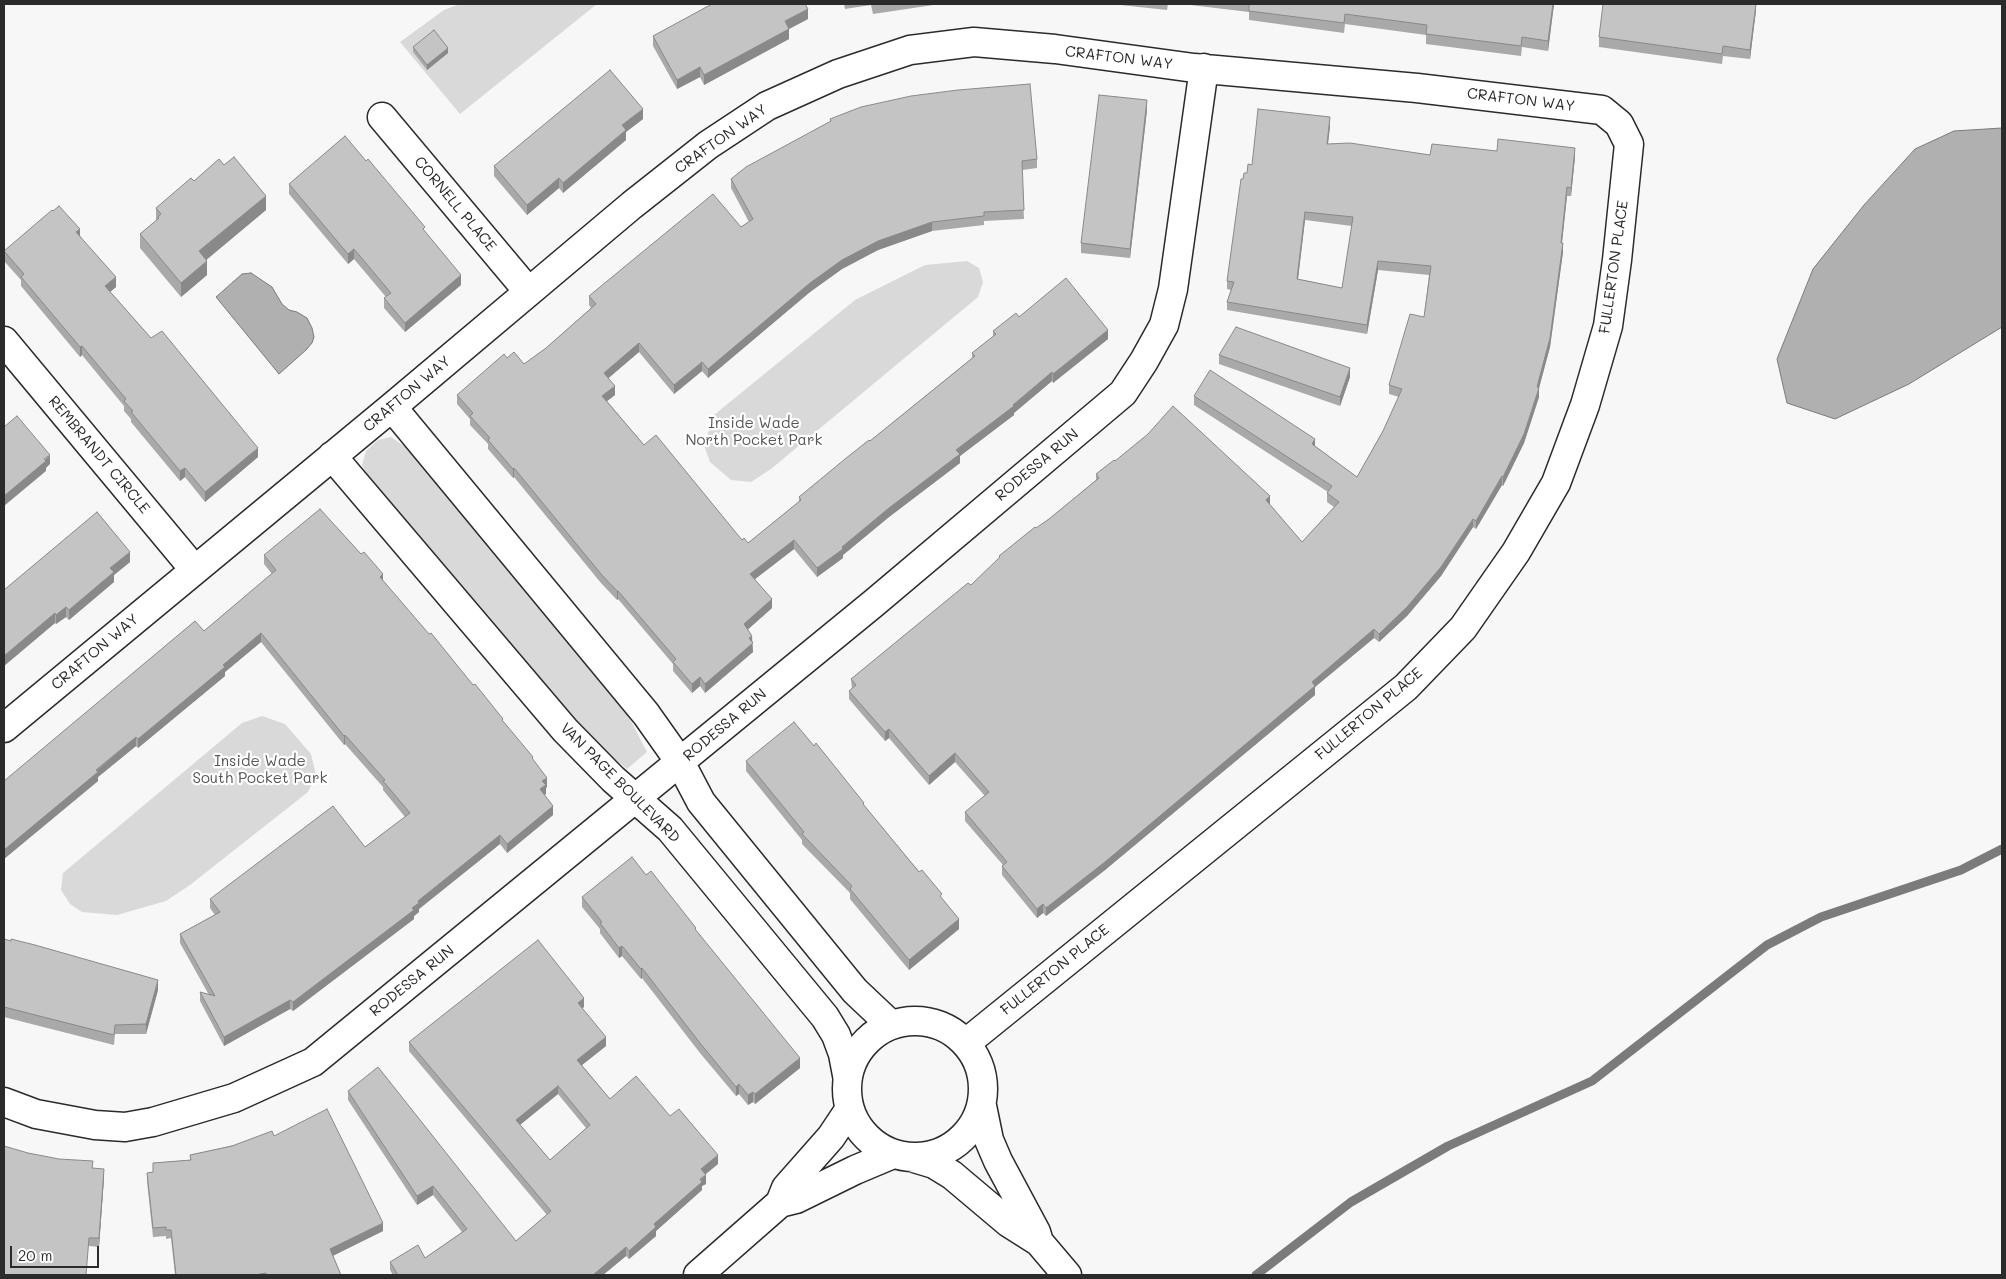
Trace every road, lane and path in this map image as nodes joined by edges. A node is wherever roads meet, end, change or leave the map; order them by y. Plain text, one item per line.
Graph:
1 (1204, 68) junction
2 (382, 117) dead end
3 (1619, 124) joint
4 (528, 292) junction
5 (9, 359) edge
6 (392, 407) junction
7 (332, 456) junction
8 (194, 569) junction
9 (4, 728) edge
10 (680, 762) junction
11 (635, 798) junction
12 (890, 1024) junction
13 (966, 1043) junction
14 (847, 1076) junction
15 (4, 1102) edge
16 (982, 1106) junction
17 (849, 1110) junction
18 (903, 1156) junction
19 (780, 1203) junction
20 (1039, 1242) junction
21 (698, 1275) edge
22 (1067, 1275) edge

1 - 3 street, CRAFTON WAY
1 - 4 street, CRAFTON WAY
1 - 10 street, RODESSA RUN
2 - 4 street, CORNELL PLACE
3 - 13 street, FULLERTON PLACE
4 - 6 street, CRAFTON WAY
5 - 8 street, REMBRANDT CIRCLE
6 - 7 street, CRAFTON WAY
6 - 10 street
7 - 8 street, CRAFTON WAY
7 - 11 street, VAN PAGE BOULEVARD
8 - 9 street, CRAFTON WAY
10 - 11 street, RODESSA RUN
10 - 12 street
11 - 14 street, VAN PAGE BOULEVARD
11 - 15 street, RODESSA RUN
12 - 13 street
12 - 14 street
13 - 16 street
14 - 17 street
16 - 18 street
16 - 20 street
17 - 18 street
17 - 19 street
18 - 19 street
18 - 20 street
19 - 21 street
20 - 22 street

